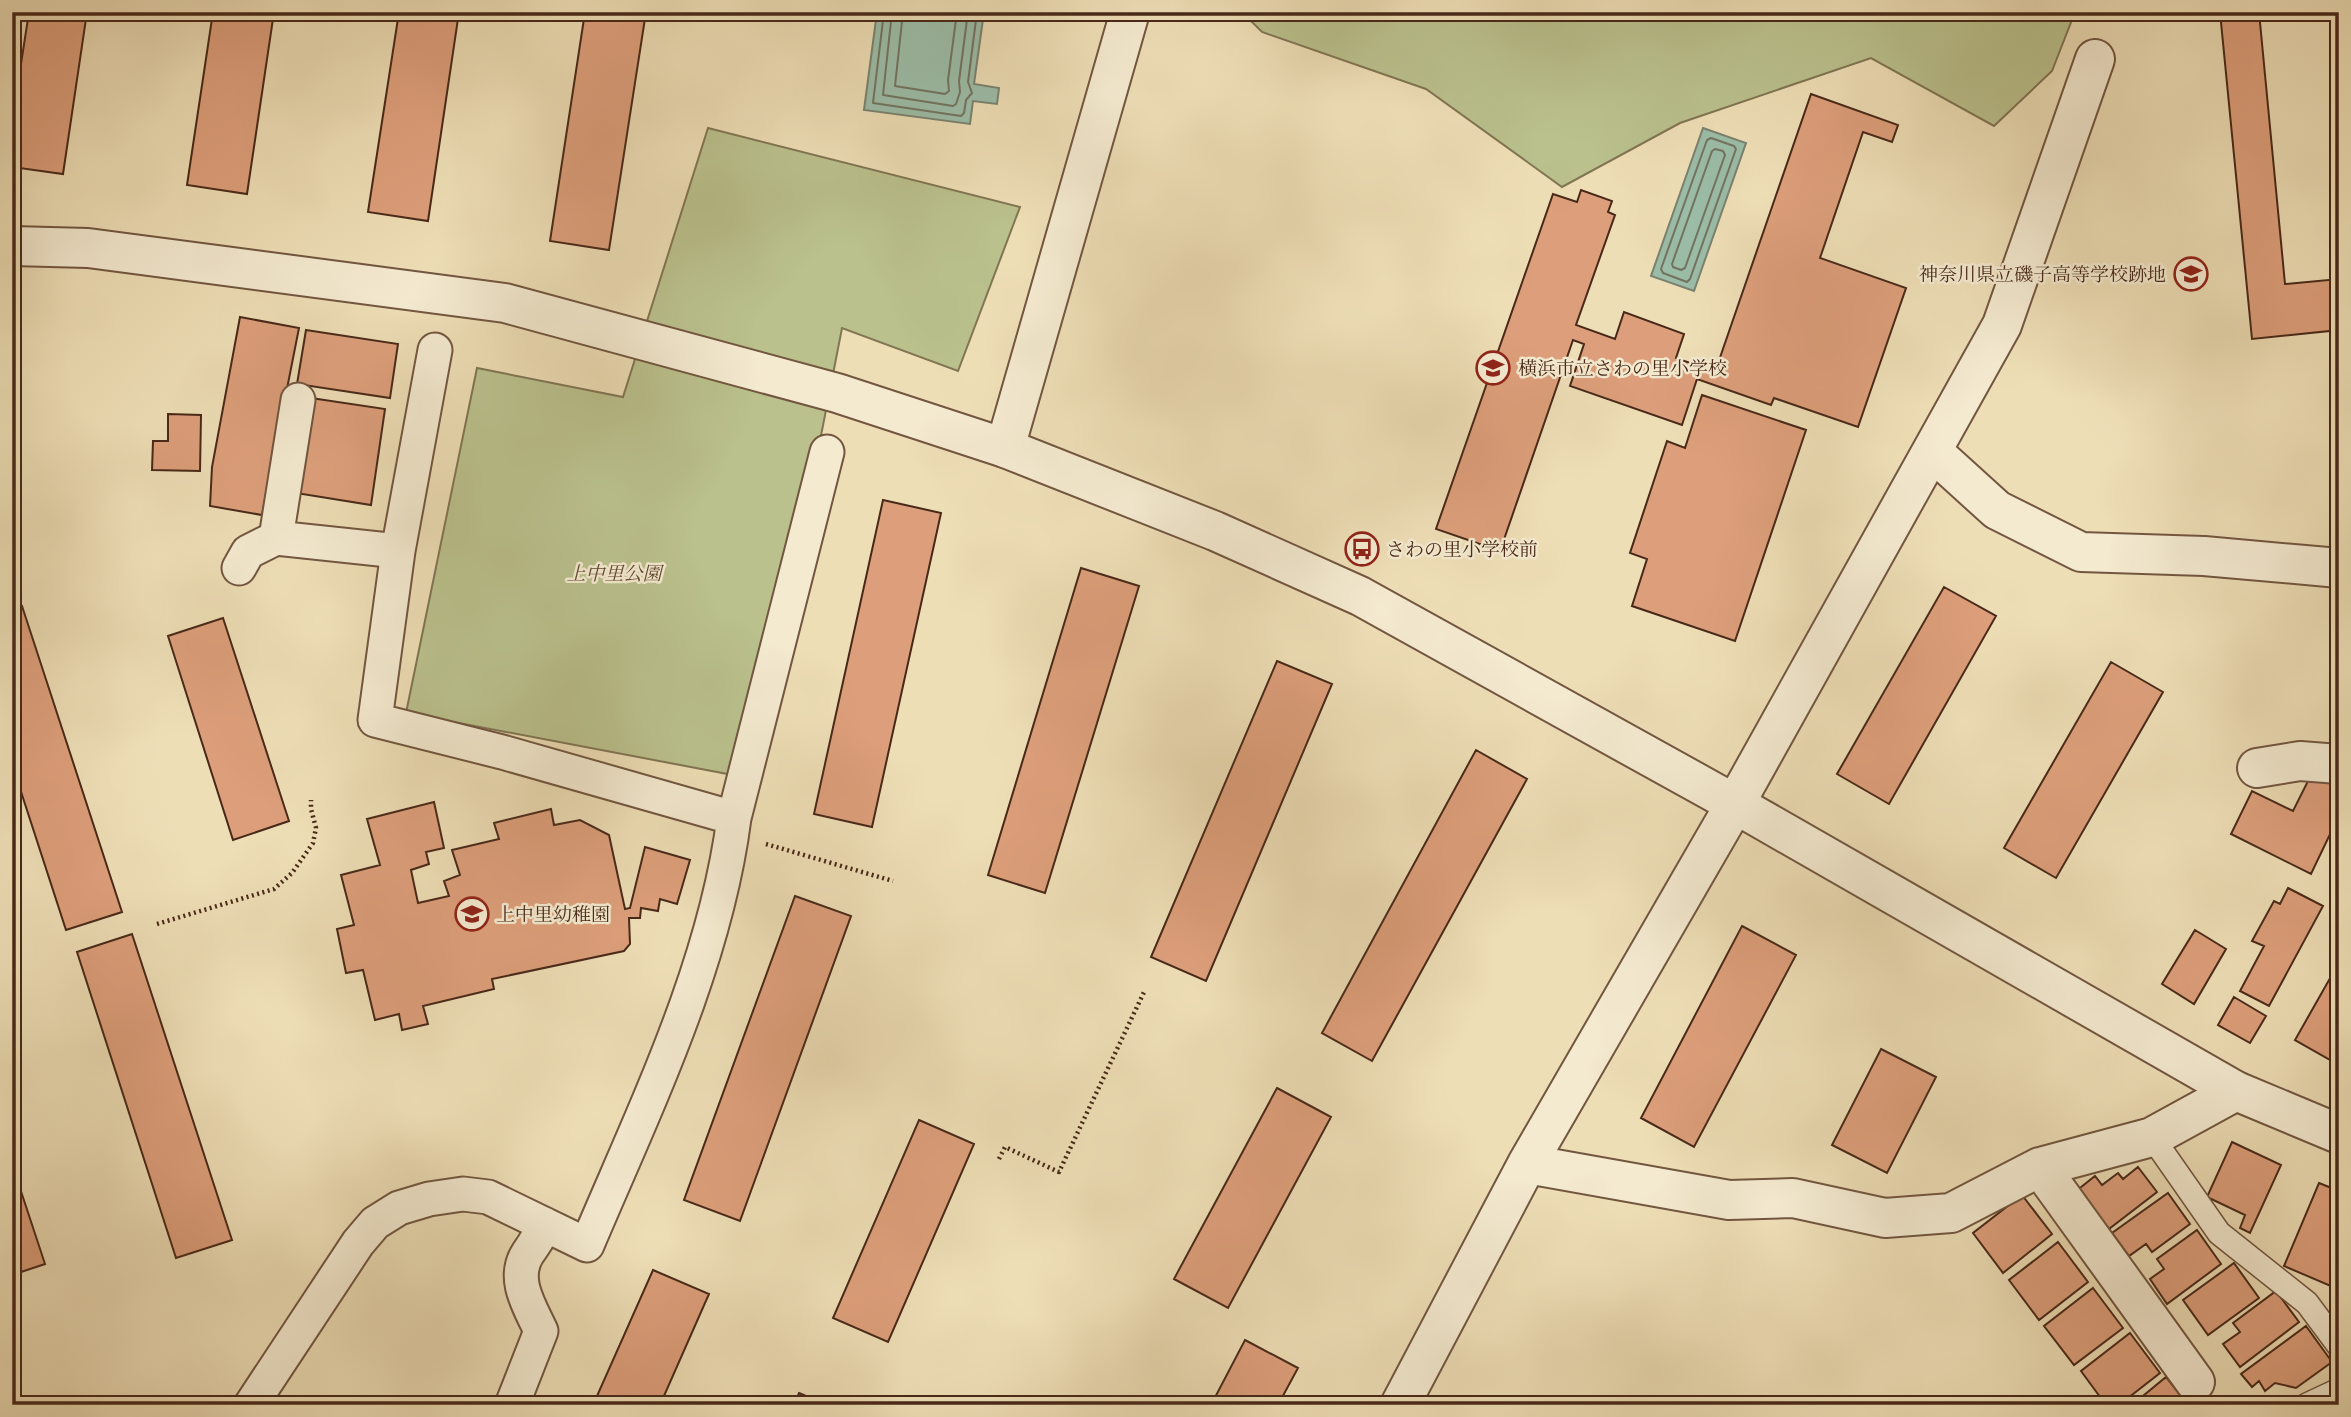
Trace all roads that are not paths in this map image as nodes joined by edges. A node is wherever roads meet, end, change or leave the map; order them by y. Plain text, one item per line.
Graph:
1 (1130, 12) edge
2 (2095, 60) dead end
3 (12, 246) edge
4 (435, 350) dead end
5 (298, 400) dead end
6 (1005, 448) junction
7 (1933, 451) junction
8 (827, 452) dead end
9 (276, 538) junction
10 (398, 551) junction
11 (239, 568) dead end
12 (2339, 568) edge
13 (2339, 764) edge
14 (2257, 768) dead end
15 (1735, 804) junction
16 (733, 826) junction
17 (2236, 1091) junction
18 (2339, 1134) edge
19 (2152, 1137) junction
20 (1527, 1164) junction
21 (2040, 1167) junction
22 (544, 1224) junction
23 (2339, 1346) edge
24 (2195, 1382) dead end
25 (2339, 1390) edge
26 (251, 1405) edge
27 (512, 1405) edge
28 (1399, 1405) edge
29 (2308, 1405) edge

1 - 6 street
2 - 7 street
3 - 6 street
4 - 10 street
5 - 9 street
6 - 15 street
7 - 12 street
7 - 15 street
8 - 16 street
9 - 10 street
9 - 11 street
10 - 16 street
13 - 14 street
15 - 17 street
15 - 20 street
16 - 22 street
17 - 18 street
17 - 19 street
19 - 21 street
19 - 23 lane
20 - 21 street
20 - 28 street
21 - 24 street
22 - 26 street
22 - 27 street
25 - 29 lane

